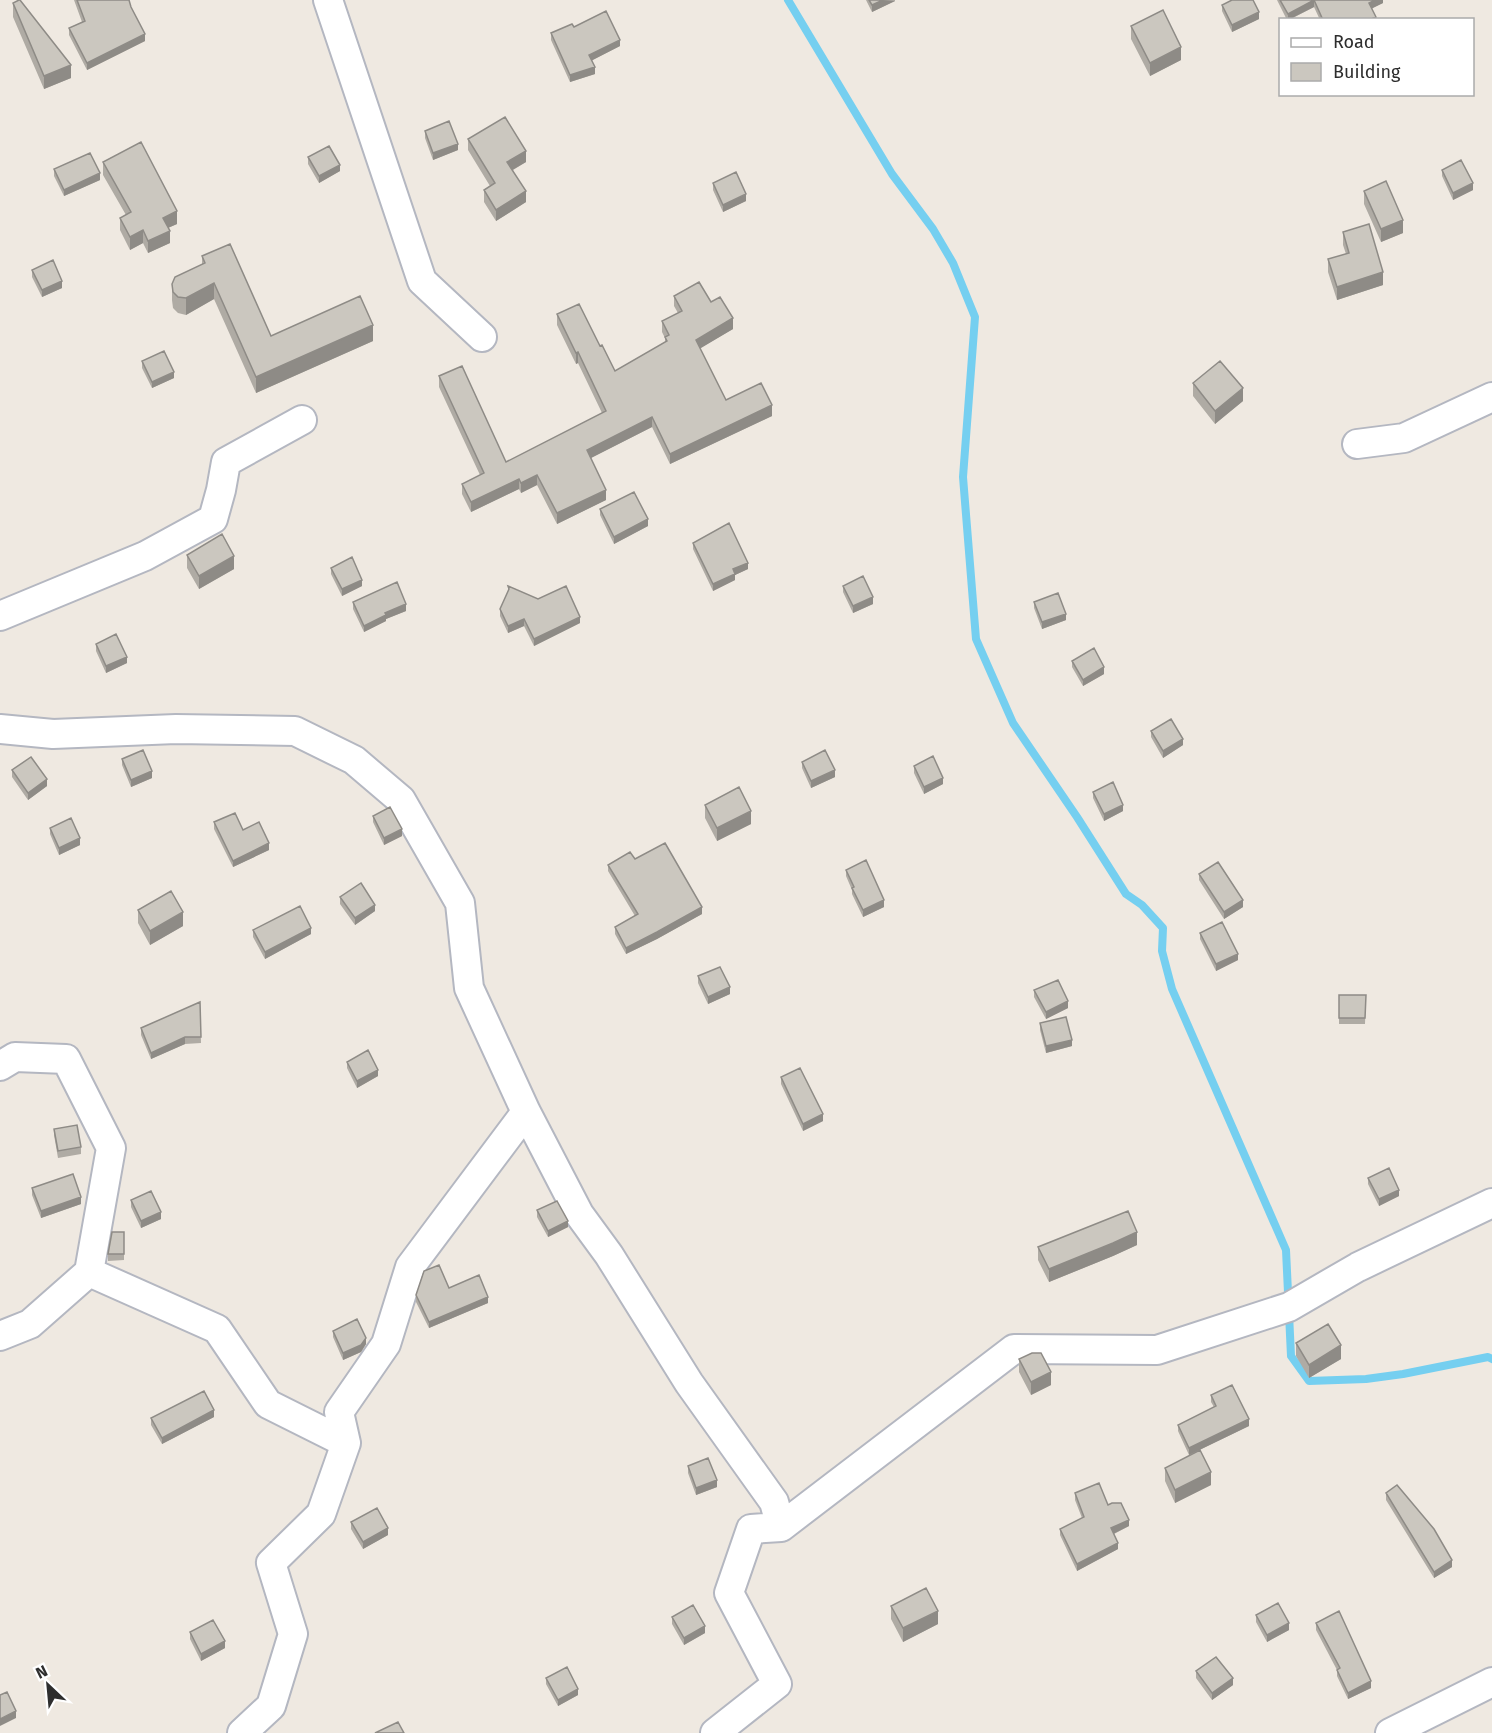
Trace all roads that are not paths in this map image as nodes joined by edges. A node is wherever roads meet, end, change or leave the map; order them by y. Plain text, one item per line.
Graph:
1 (328, 0) edge
2 (482, 337) dead end
3 (1492, 397) edge
4 (302, 420) dead end
5 (1357, 444) dead end
6 (0, 616) edge
7 (0, 729) edge
8 (0, 1066) edge
9 (526, 1112) junction
10 (1492, 1203) edge
11 (89, 1272) junction
12 (0, 1336) edge
13 (346, 1443) junction
14 (781, 1527) junction
15 (1492, 1682) edge
16 (242, 1733) edge
17 (715, 1733) edge
18 (1390, 1733) edge

1 - 2 street
3 - 5 street
4 - 6 street
7 - 9 street
8 - 11 street
9 - 13 street
9 - 14 street
10 - 14 street
11 - 12 street
11 - 13 street
13 - 16 street
14 - 17 street
15 - 18 street

